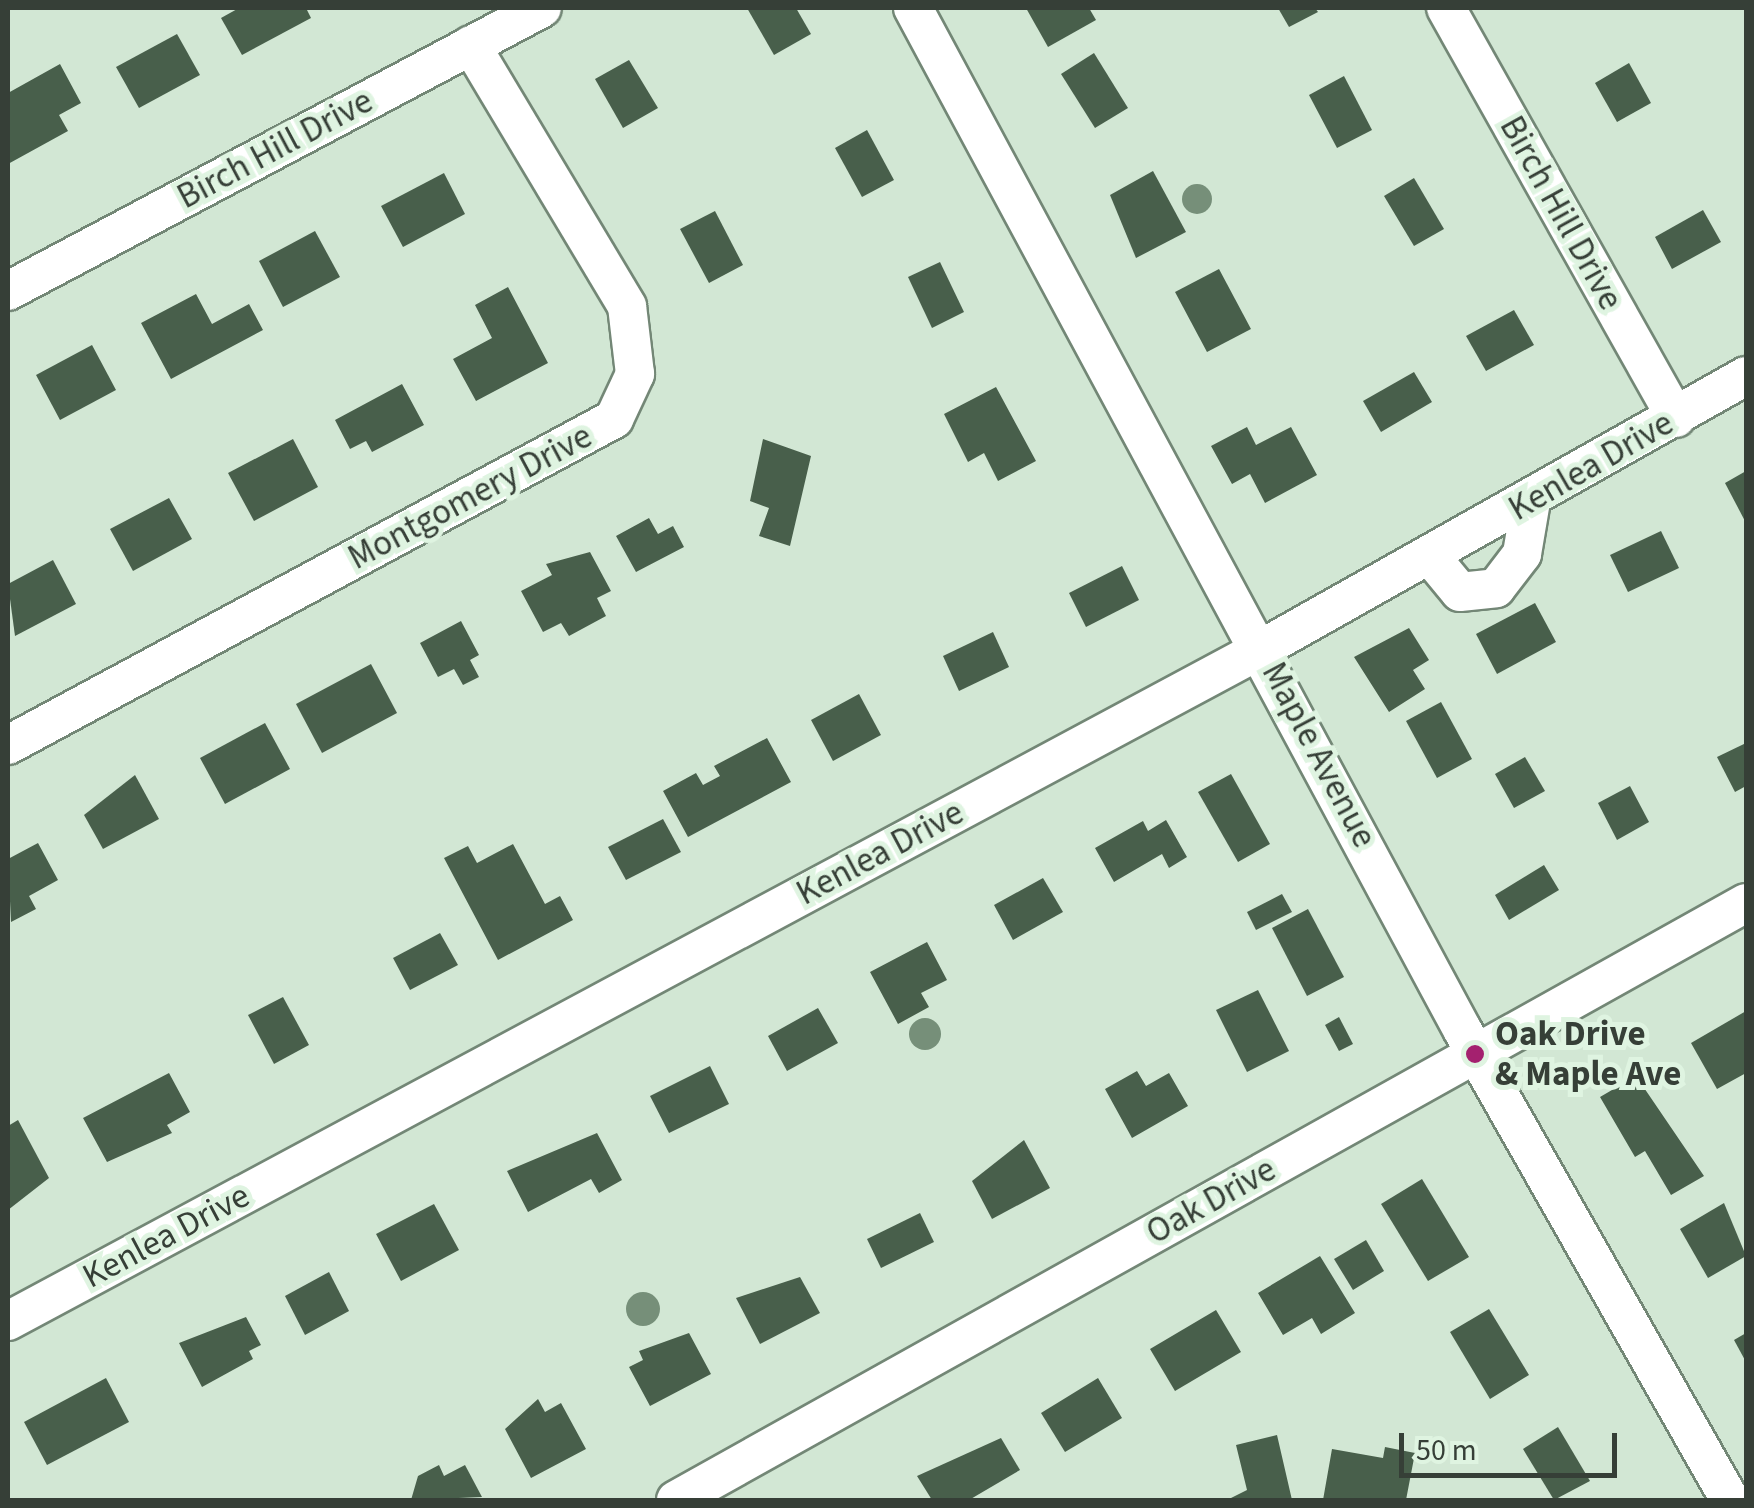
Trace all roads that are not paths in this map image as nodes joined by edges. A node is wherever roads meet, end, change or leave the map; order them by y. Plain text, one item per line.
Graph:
1 (542, 8) edge
2 (913, 8) edge
3 (1446, 8) edge
4 (471, 45) junction
5 (8, 291) edge
6 (1746, 376) edge
7 (1676, 418) junction
8 (1531, 501) junction
9 (1431, 557) junction
10 (1263, 648) junction
11 (8, 745) edge
12 (1746, 903) edge
13 (1475, 1054) junction
14 (8, 1320) edge
15 (676, 1500) edge
16 (1730, 1500) edge

1 - 4 street, Birch Hill Drive
2 - 10 street, Maple Avenue
3 - 7 street, Birch Hill Drive
4 - 5 street, Birch Hill Drive
4 - 11 street, Montgomery Drive
6 - 7 street, Kenlea Drive
7 - 8 street, Kenlea Drive
8 - 9 street, Kenlea Drive
8 - 9 street
9 - 10 street, Kenlea Drive
10 - 13 street, Maple Avenue
10 - 14 street, Kenlea Drive
12 - 13 street, Oak Drive
13 - 15 street, Oak Drive
13 - 16 street, Maple Avenue

